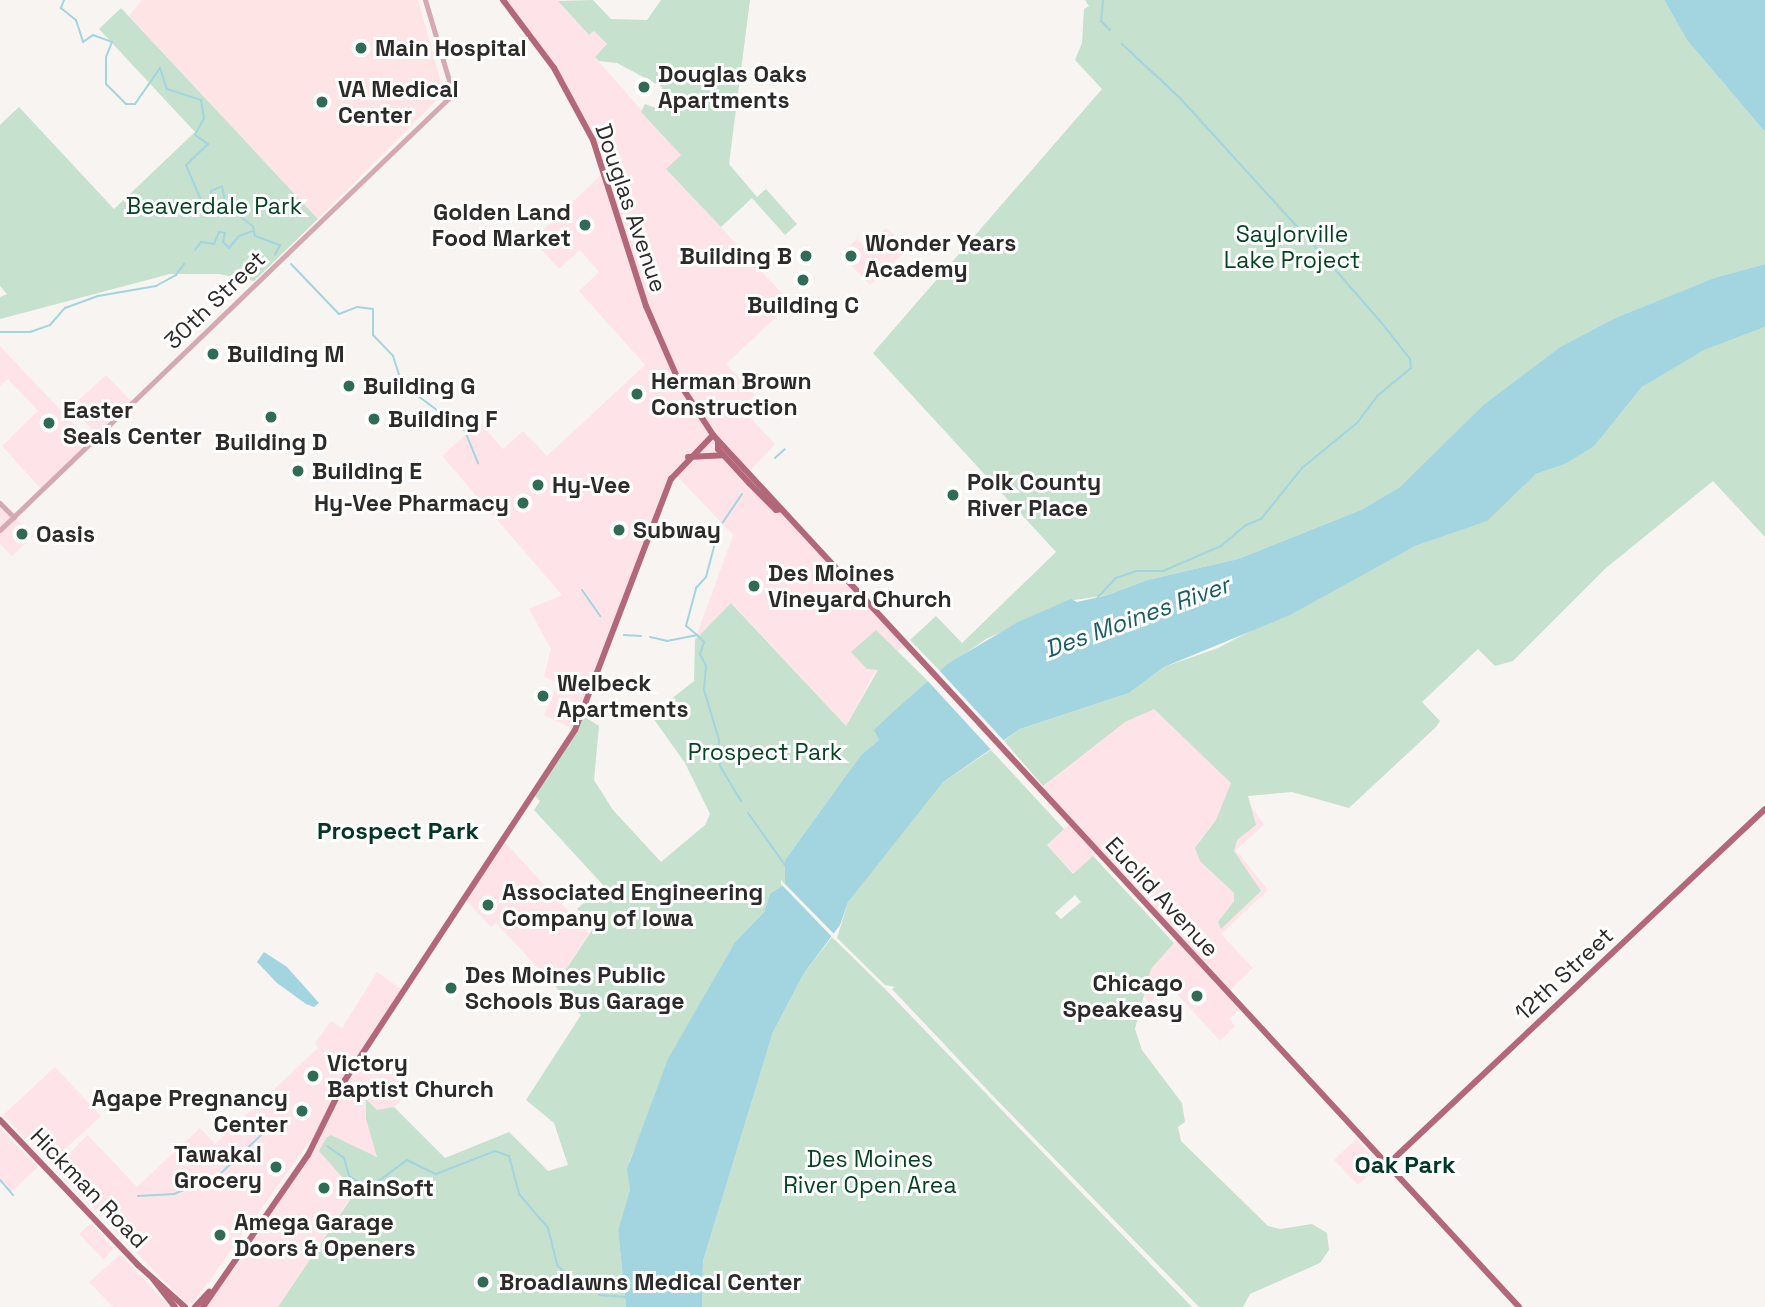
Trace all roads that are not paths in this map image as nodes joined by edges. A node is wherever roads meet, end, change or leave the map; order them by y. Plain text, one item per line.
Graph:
1 (425, 0) edge
2 (503, 0) edge
3 (713, 435) junction
4 (718, 442) junction
5 (724, 455) junction
6 (687, 458) junction
7 (0, 503) edge
8 (781, 509) junction
9 (14, 517) junction
10 (0, 530) edge
11 (1765, 809) edge
12 (0, 1120) edge
13 (1387, 1165) junction
14 (153, 1279) junction
15 (209, 1292) junction
16 (175, 1307) edge
17 (185, 1307) edge
18 (195, 1307) edge
19 (203, 1307) edge
20 (1519, 1307) edge

1 - 9 street, 30th Street
2 - 3 main road, Douglas Avenue
3 - 4 main road, Euclid Avenue
3 - 6 main road
4 - 5 main road, Euclid Avenue
4 - 8 main road, Euclid Avenue
5 - 6 main road
5 - 8 main road, Euclid Avenue
6 - 15 main road
7 - 9 street
8 - 13 main road, Euclid Avenue
9 - 10 street, 30th Street
11 - 13 main road, 12th Street
12 - 14 main road, Hickman Road
13 - 20 main road, Euclid Avenue
14 - 16 main road, Hickman Road
14 - 17 main road, Hickman Road
15 - 18 main road
15 - 19 main road

